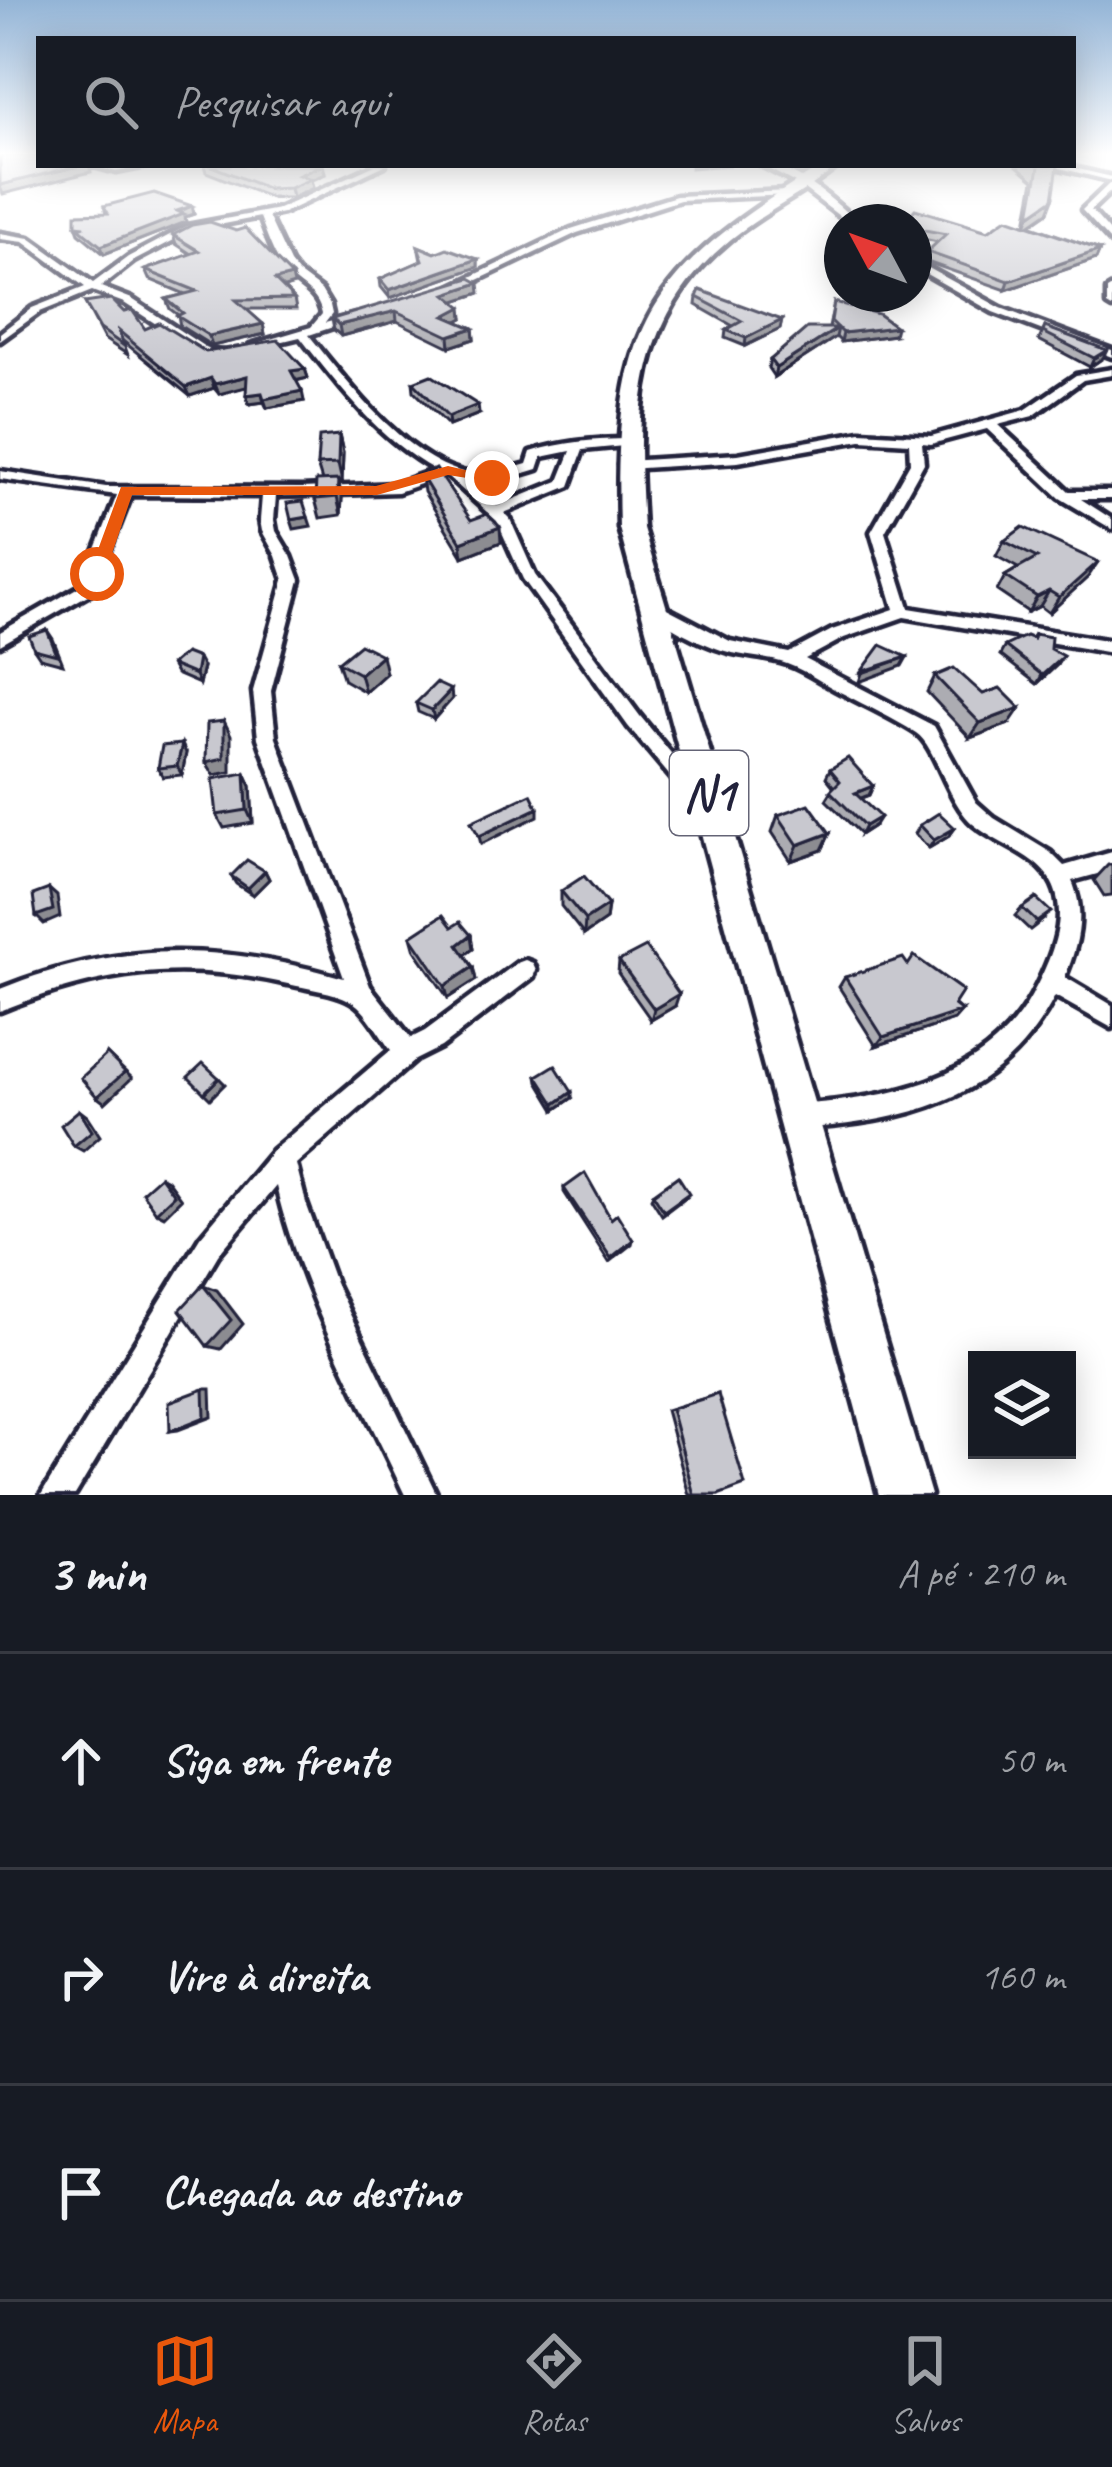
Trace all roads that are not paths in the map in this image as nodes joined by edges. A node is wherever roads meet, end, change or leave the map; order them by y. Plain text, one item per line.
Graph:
1 (208, 225) edge
2 (268, 225) edge
3 (594, 225) edge
4 (733, 225) edge
5 (0, 236) edge
6 (932, 272) edge
7 (92, 288) junction
8 (450, 289) edge
9 (1112, 290) edge
10 (1112, 304) edge
11 (359, 317) edge
12 (308, 333) junction
13 (0, 338) edge
14 (1112, 354) edge
15 (1112, 372) edge
16 (990, 425) junction
17 (915, 441) junction
18 (577, 451) junction
19 (625, 453) junction
20 (448, 470) junction
21 (8, 477) edge
22 (0, 488) edge
23 (126, 490) junction
24 (270, 491) junction
25 (1065, 495) junction
26 (1112, 495) edge
27 (494, 512) junction
28 (1112, 525) edge
29 (653, 608) junction
30 (903, 612) junction
31 (0, 639) edge
32 (1112, 647) edge
33 (791, 659) junction
34 (716, 819) junction
35 (1112, 861) edge
36 (1060, 876) junction
37 (525, 970) dead end
38 (1052, 982) junction
39 (361, 994) junction
40 (0, 1000) edge
41 (1112, 1017) edge
42 (407, 1052) junction
43 (795, 1117) junction
44 (282, 1159) junction
45 (57, 1495) edge
46 (421, 1495) edge
47 (905, 1495) edge

1 - 7 street
2 - 12 street
3 - 8 street
4 - 19 highway, N1
5 - 7 street
6 - 14 street
7 - 12 street
7 - 13 street
9 - 10 street
11 - 12 street
12 - 20 street
15 - 16 street
16 - 17 street
16 - 25 street
17 - 19 street
17 - 30 street
18 - 19 street
18 - 20 street
18 - 27 street
19 - 29 highway, N1
20 - 24 street
20 - 27 street
21 - 22 street
21 - 23 street
23 - 24 street
23 - 31 street
24 - 39 street
25 - 26 street
25 - 28 street
27 - 34 street
29 - 33 street
29 - 34 highway, N1
30 - 32 street
30 - 33 street
33 - 36 street
34 - 43 highway, N1
35 - 36 street
36 - 38 street
37 - 42 street
38 - 41 street
38 - 43 street
39 - 40 street
39 - 42 street
42 - 44 street
43 - 47 highway, N1
44 - 45 street
44 - 46 street

